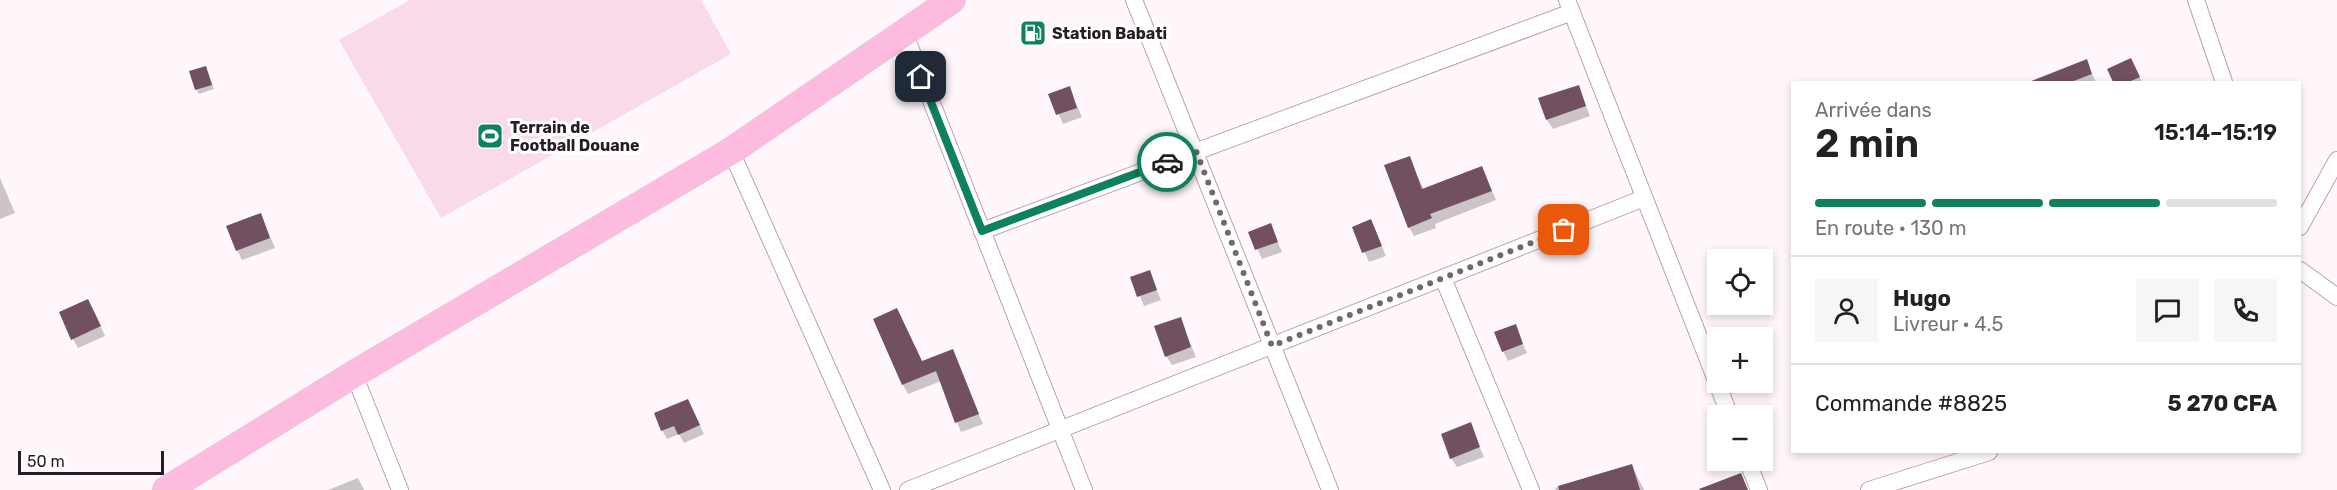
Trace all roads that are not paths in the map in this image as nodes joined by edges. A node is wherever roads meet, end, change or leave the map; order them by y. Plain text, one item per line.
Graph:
1 (952, 0) edge
2 (1134, 0) edge
3 (2196, 0) edge
4 (1569, 6) edge
5 (903, 32) junction
6 (2224, 81) edge
7 (730, 151) junction
8 (1196, 151) junction
9 (2337, 160) edge
10 (1644, 198) junction
11 (2301, 225) edge
12 (982, 231) junction
13 (2301, 271) edge
14 (1443, 278) junction
15 (2337, 297) edge
16 (1272, 346) junction
17 (354, 374) junction
18 (1726, 405) edge
19 (1060, 430) junction
20 (1986, 453) edge
21 (1751, 471) edge
22 (166, 490) edge
23 (400, 490) edge
24 (882, 490) edge
25 (908, 490) edge
26 (1084, 490) edge
27 (1330, 490) edge
28 (1531, 490) edge
29 (1759, 490) edge
30 (1869, 490) edge

1 - 5 highway
2 - 8 street
3 - 6 street
4 - 8 street
4 - 10 street
5 - 7 highway
5 - 12 street
7 - 17 highway
7 - 24 street
8 - 12 street
8 - 16 street
9 - 11 street
10 - 14 street
10 - 18 street
12 - 19 street
13 - 15 street
14 - 16 street
14 - 28 street
16 - 19 street
16 - 27 street
17 - 22 highway
17 - 23 street
19 - 25 street
19 - 26 street
20 - 30 street
21 - 29 street

